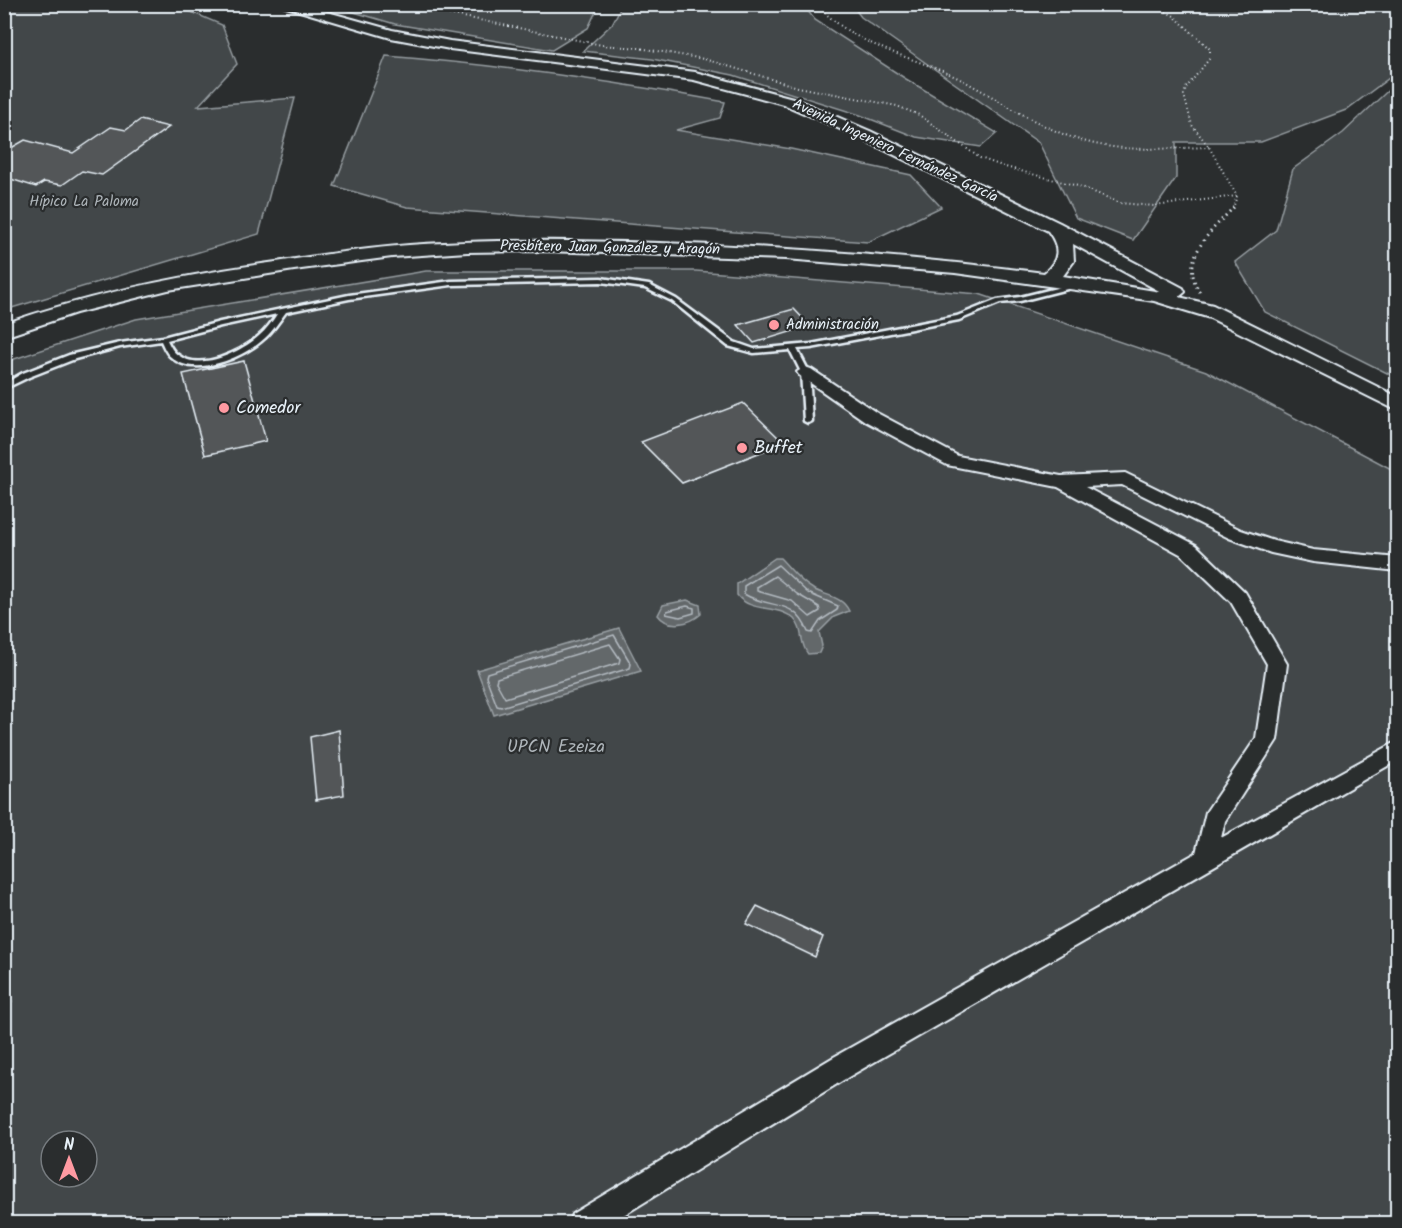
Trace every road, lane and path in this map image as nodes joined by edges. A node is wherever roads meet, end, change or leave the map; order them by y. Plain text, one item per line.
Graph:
1 (282, 4) edge
2 (816, 4) edge
3 (1152, 4) edge
4 (1209, 147) junction
5 (1054, 227) junction
6 (1048, 279) junction
7 (1083, 284) junction
8 (284, 310) junction
9 (1219, 315) junction
10 (4, 331) edge
11 (163, 339) junction
12 (793, 348) junction
13 (805, 372) junction
14 (4, 387) edge
15 (1398, 405) edge
16 (808, 421) dead end
17 (1061, 482) junction
18 (1398, 565) edge
19 (1398, 749) edge
20 (1206, 859) junction
21 (4, 997) edge
22 (4, 1002) edge
23 (582, 1224) edge

1 - 5 street, Avenida Ingeniero Fernández García
2 - 4 path
3 - 4 path
4 - 9 path
5 - 6 street
5 - 9 street, Avenida Ingeniero Fernández García
6 - 7 street, Presbítero Juan González y Aragón
6 - 10 street, Presbítero Juan González y Aragón
7 - 9 street, Presbítero Juan González y Aragón
7 - 12 lane
8 - 11 lane
8 - 11 lane
8 - 12 lane
9 - 15 street, Avenida Ingeniero Fernández García
11 - 14 lane
12 - 13 lane
13 - 16 lane
13 - 17 street
17 - 18 street
17 - 20 street
19 - 20 street
20 - 23 street
21 - 22 lane

